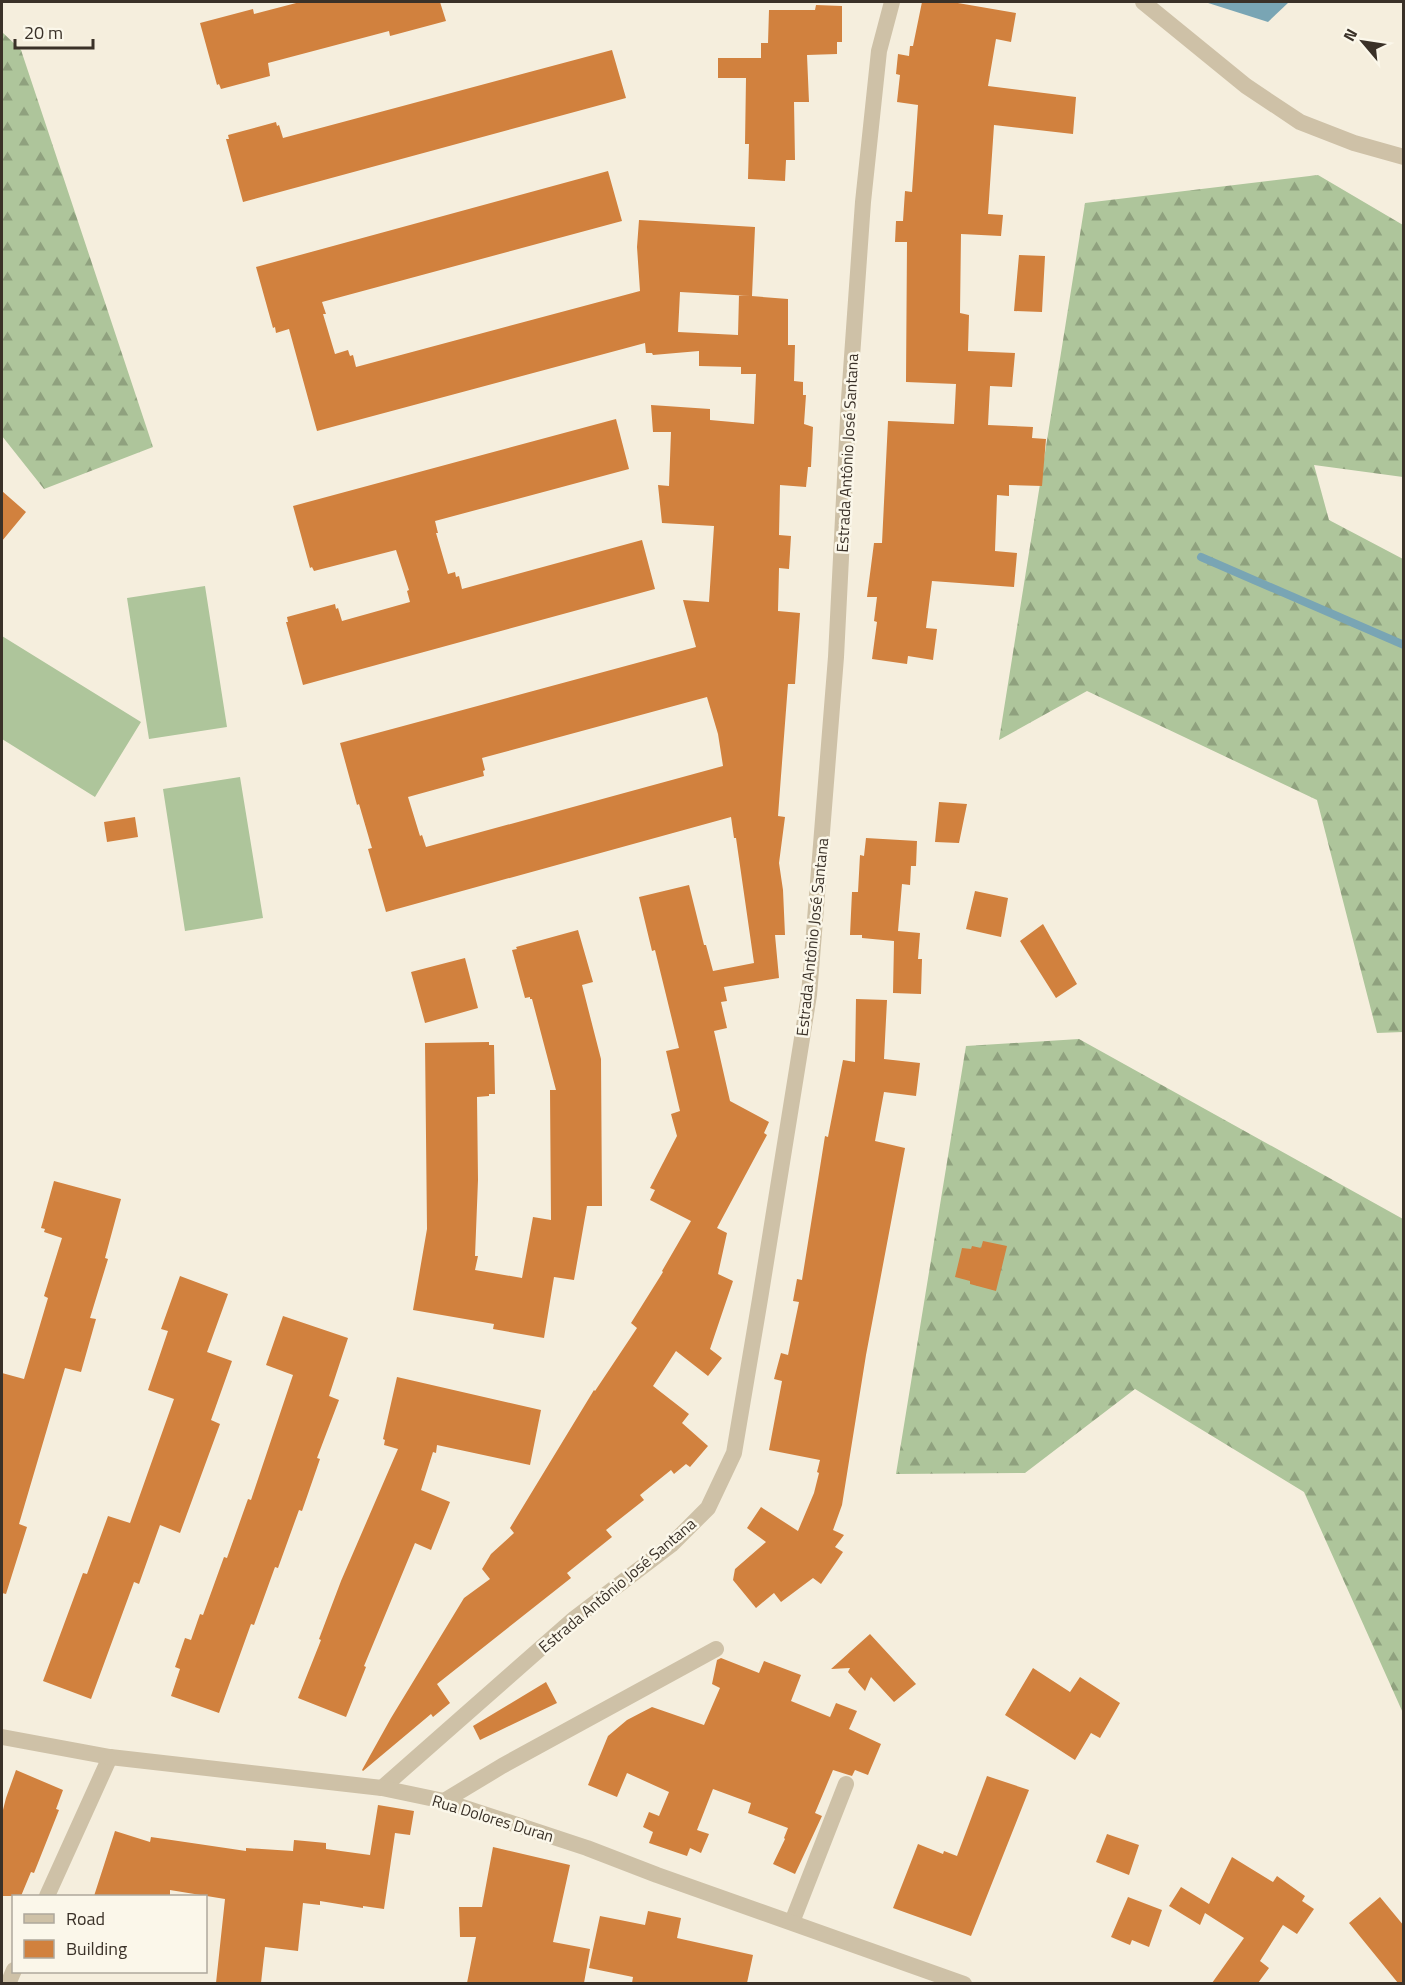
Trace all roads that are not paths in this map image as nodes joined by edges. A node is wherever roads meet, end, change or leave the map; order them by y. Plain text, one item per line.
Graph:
1 (892, 2) edge
2 (1143, 2) edge
3 (1404, 157) edge
4 (716, 1649) dead end
5 (2, 1737) edge
6 (110, 1757) junction
7 (846, 1784) dead end
8 (382, 1788) junction
9 (444, 1801) junction
10 (47, 1895) edge
11 (792, 1922) junction
12 (964, 1983) edge

1 - 8 street, Estrada Antônio José Santana
2 - 3 street
4 - 9 street
5 - 6 street, Rua Dolores Duran
6 - 8 street, Rua Dolores Duran
6 - 10 street
7 - 11 street
8 - 9 street, Rua Dolores Duran
9 - 11 street, Rua Dolores Duran
11 - 12 street, Rua Dolores Duran

